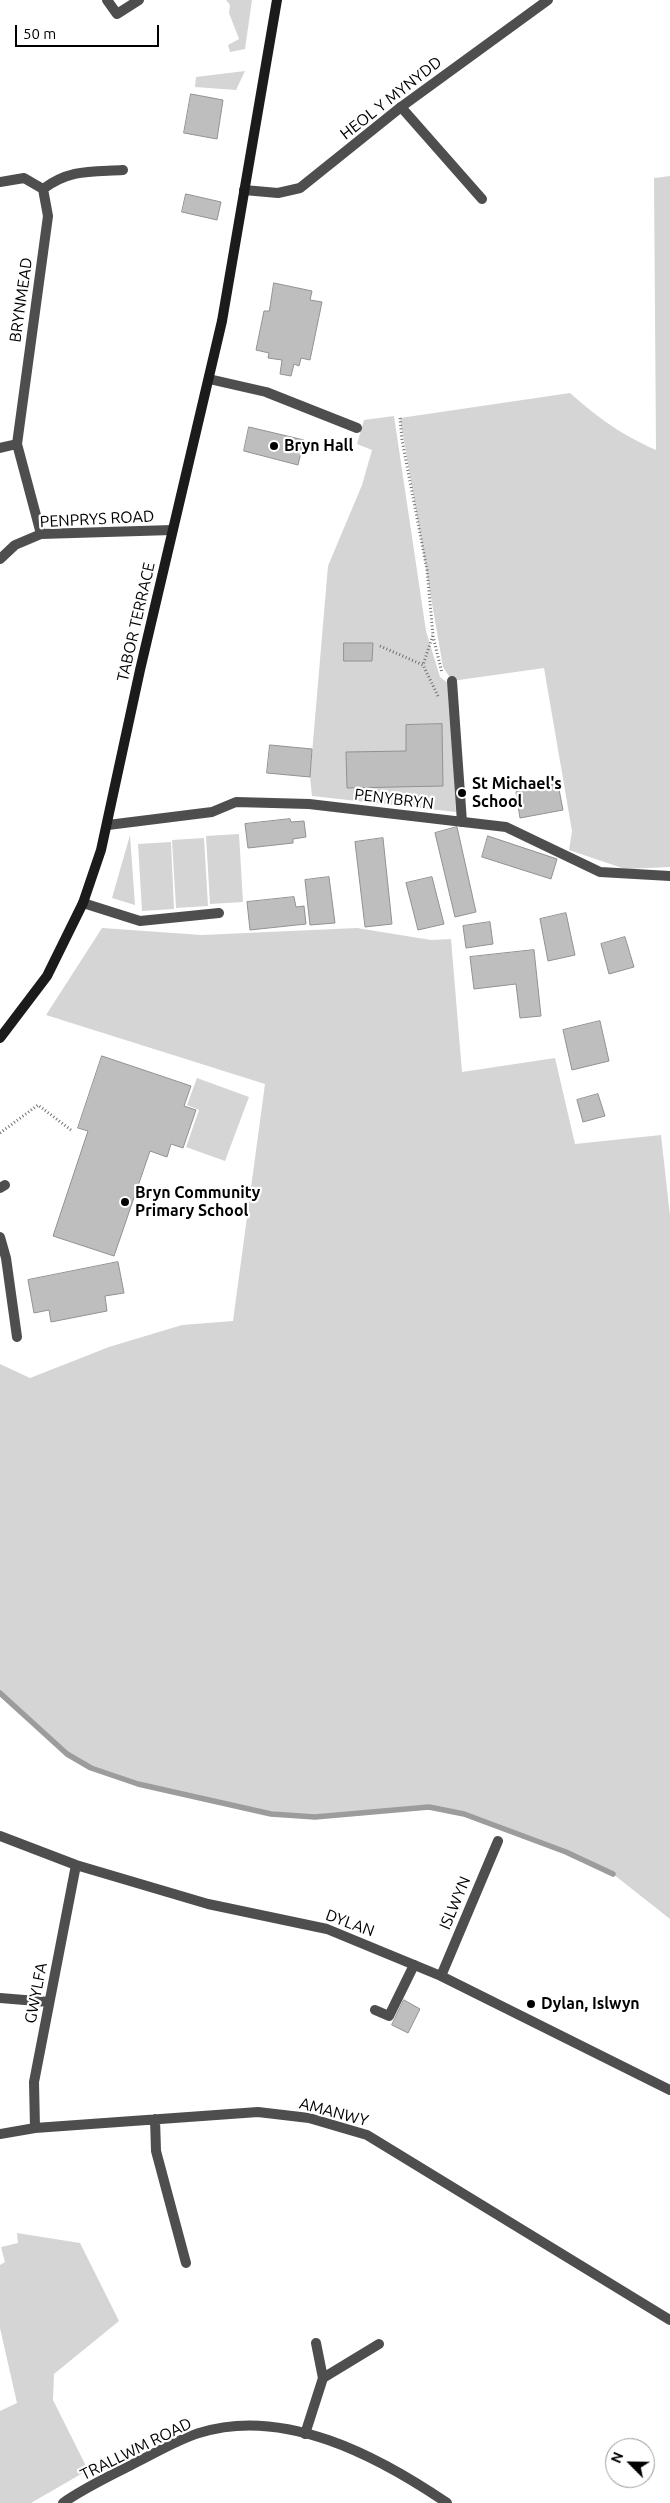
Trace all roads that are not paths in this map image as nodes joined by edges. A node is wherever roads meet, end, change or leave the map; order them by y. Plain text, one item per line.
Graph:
1 (107, 0) edge
2 (139, 0) edge
3 (277, 0) edge
4 (547, 0) edge
5 (401, 107) junction
6 (123, 170) dead end
7 (0, 182) edge
8 (42, 189) junction
9 (244, 190) junction
10 (482, 199) dead end
11 (209, 379) junction
12 (357, 428) dead end
13 (17, 444) junction
14 (0, 448) edge
15 (172, 530) junction
16 (41, 534) junction
17 (0, 559) edge
18 (452, 680) road end
19 (462, 822) junction
20 (108, 825) junction
21 (670, 876) edge
22 (83, 903) junction
23 (219, 913) dead end
24 (0, 1038) edge
25 (0, 1237) edge
26 (17, 1337) dead end
27 (0, 1836) edge
28 (498, 1841) dead end
29 (76, 1865) junction
30 (414, 1965) junction
31 (440, 1976) junction
32 (0, 1998) edge
33 (49, 2002) junction
34 (375, 2010) dead end
35 (670, 2090) edge
36 (155, 2119) junction
37 (35, 2128) junction
38 (0, 2134) edge
39 (186, 2263) dead end
40 (670, 2320) edge
41 (316, 2343) dead end
42 (378, 2344) dead end
43 (323, 2378) junction
44 (305, 2434) junction
45 (63, 2503) edge
46 (447, 2503) edge

1 - 2 street
3 - 9 main road, TABOR TERRACE
4 - 5 street, HEOL Y MYNYDD
5 - 9 street, HEOL Y MYNYDD
5 - 10 street
6 - 8 street
7 - 8 street
8 - 13 street, BRYNMEAD
9 - 11 main road, TABOR TERRACE
11 - 12 street
11 - 15 main road, TABOR TERRACE
13 - 14 street
13 - 16 street, BRYNMEAD
15 - 16 street, PENPRYS ROAD
15 - 20 main road, TABOR TERRACE
16 - 17 street, PENPRYS ROAD
18 - 19 street
19 - 20 street, PENYBRYN
19 - 21 street, PENYBRYN
20 - 22 main road, TABOR TERRACE
22 - 23 street
22 - 24 main road, TABOR TERRACE
25 - 26 street
27 - 29 street, DYLAN
28 - 31 street, ISLWYN
29 - 30 street, DYLAN
29 - 33 street, GWYLFA
30 - 31 street, DYLAN
30 - 34 street
31 - 35 street, DYLAN
32 - 33 street
33 - 37 street, GWYLFA
36 - 37 street, AMANWY
36 - 39 street
36 - 40 street, AMANWY
37 - 38 street, AMANWY
41 - 43 street
42 - 43 street
43 - 44 street
44 - 45 street, TRALLWM ROAD
44 - 46 street, TRALLWM ROAD

